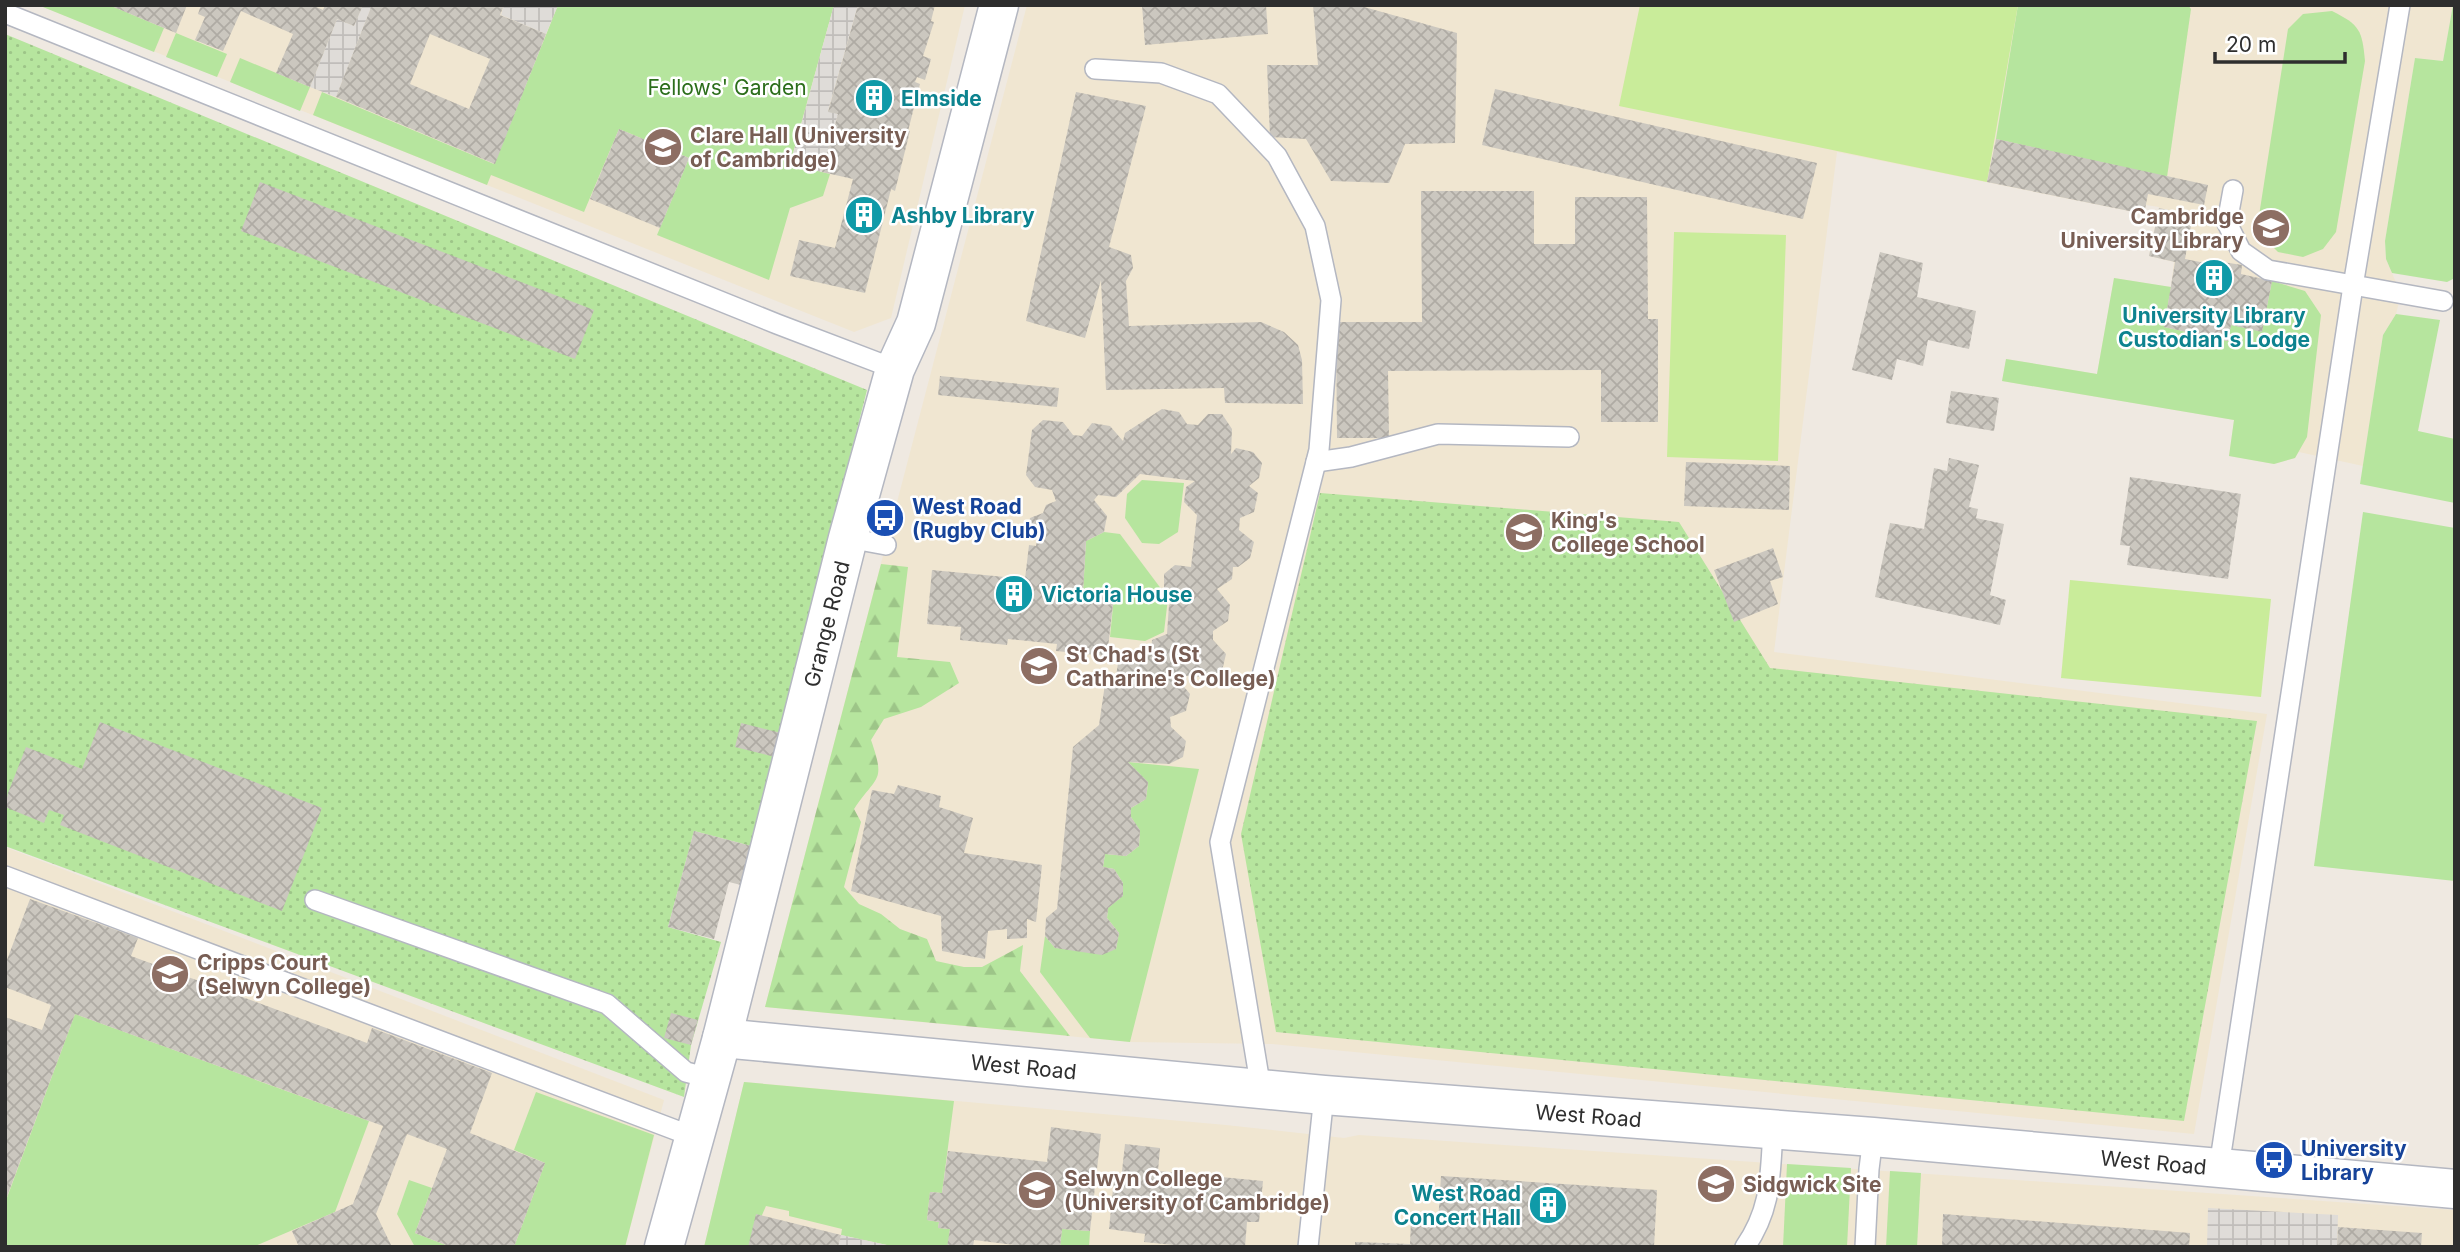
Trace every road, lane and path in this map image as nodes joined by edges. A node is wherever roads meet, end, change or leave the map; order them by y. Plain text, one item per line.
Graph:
1 (999, 5) edge
2 (2400, 5) edge
3 (5, 13) edge
4 (1095, 69) dead end
5 (2234, 190) dead end
6 (2353, 286) junction
7 (2443, 301) dead end
8 (895, 369) junction
9 (1569, 437) dead end
10 (1316, 462) junction
11 (848, 538) junction
12 (886, 545) dead end
13 (5, 876) edge
14 (315, 900) dead end
15 (722, 1038) junction
16 (709, 1078) junction
17 (1261, 1089) junction
18 (1324, 1095) junction
19 (1773, 1130) junction
20 (694, 1137) junction
21 (1873, 1137) junction
22 (2219, 1167) junction
23 (2455, 1189) edge
24 (664, 1247) edge
25 (1308, 1247) edge
26 (1745, 1247) edge
27 (1865, 1247) edge

1 - 8 street, Grange Road
2 - 6 lane
3 - 8 lane
4 - 10 lane
5 - 6 lane
6 - 7 lane
6 - 22 lane
8 - 11 street, Grange Road
9 - 10 lane
10 - 17 lane
11 - 12 lane
11 - 15 street, Grange Road
13 - 20 lane
14 - 16 lane
15 - 16 street, Grange Road
15 - 17 street, West Road
16 - 20 street, Grange Road
17 - 18 street, West Road
18 - 19 street, West Road
18 - 25 lane
19 - 21 street, West Road
19 - 26 lane
20 - 24 street, Grange Road
21 - 22 street, West Road
21 - 27 lane
22 - 23 street, West Road

